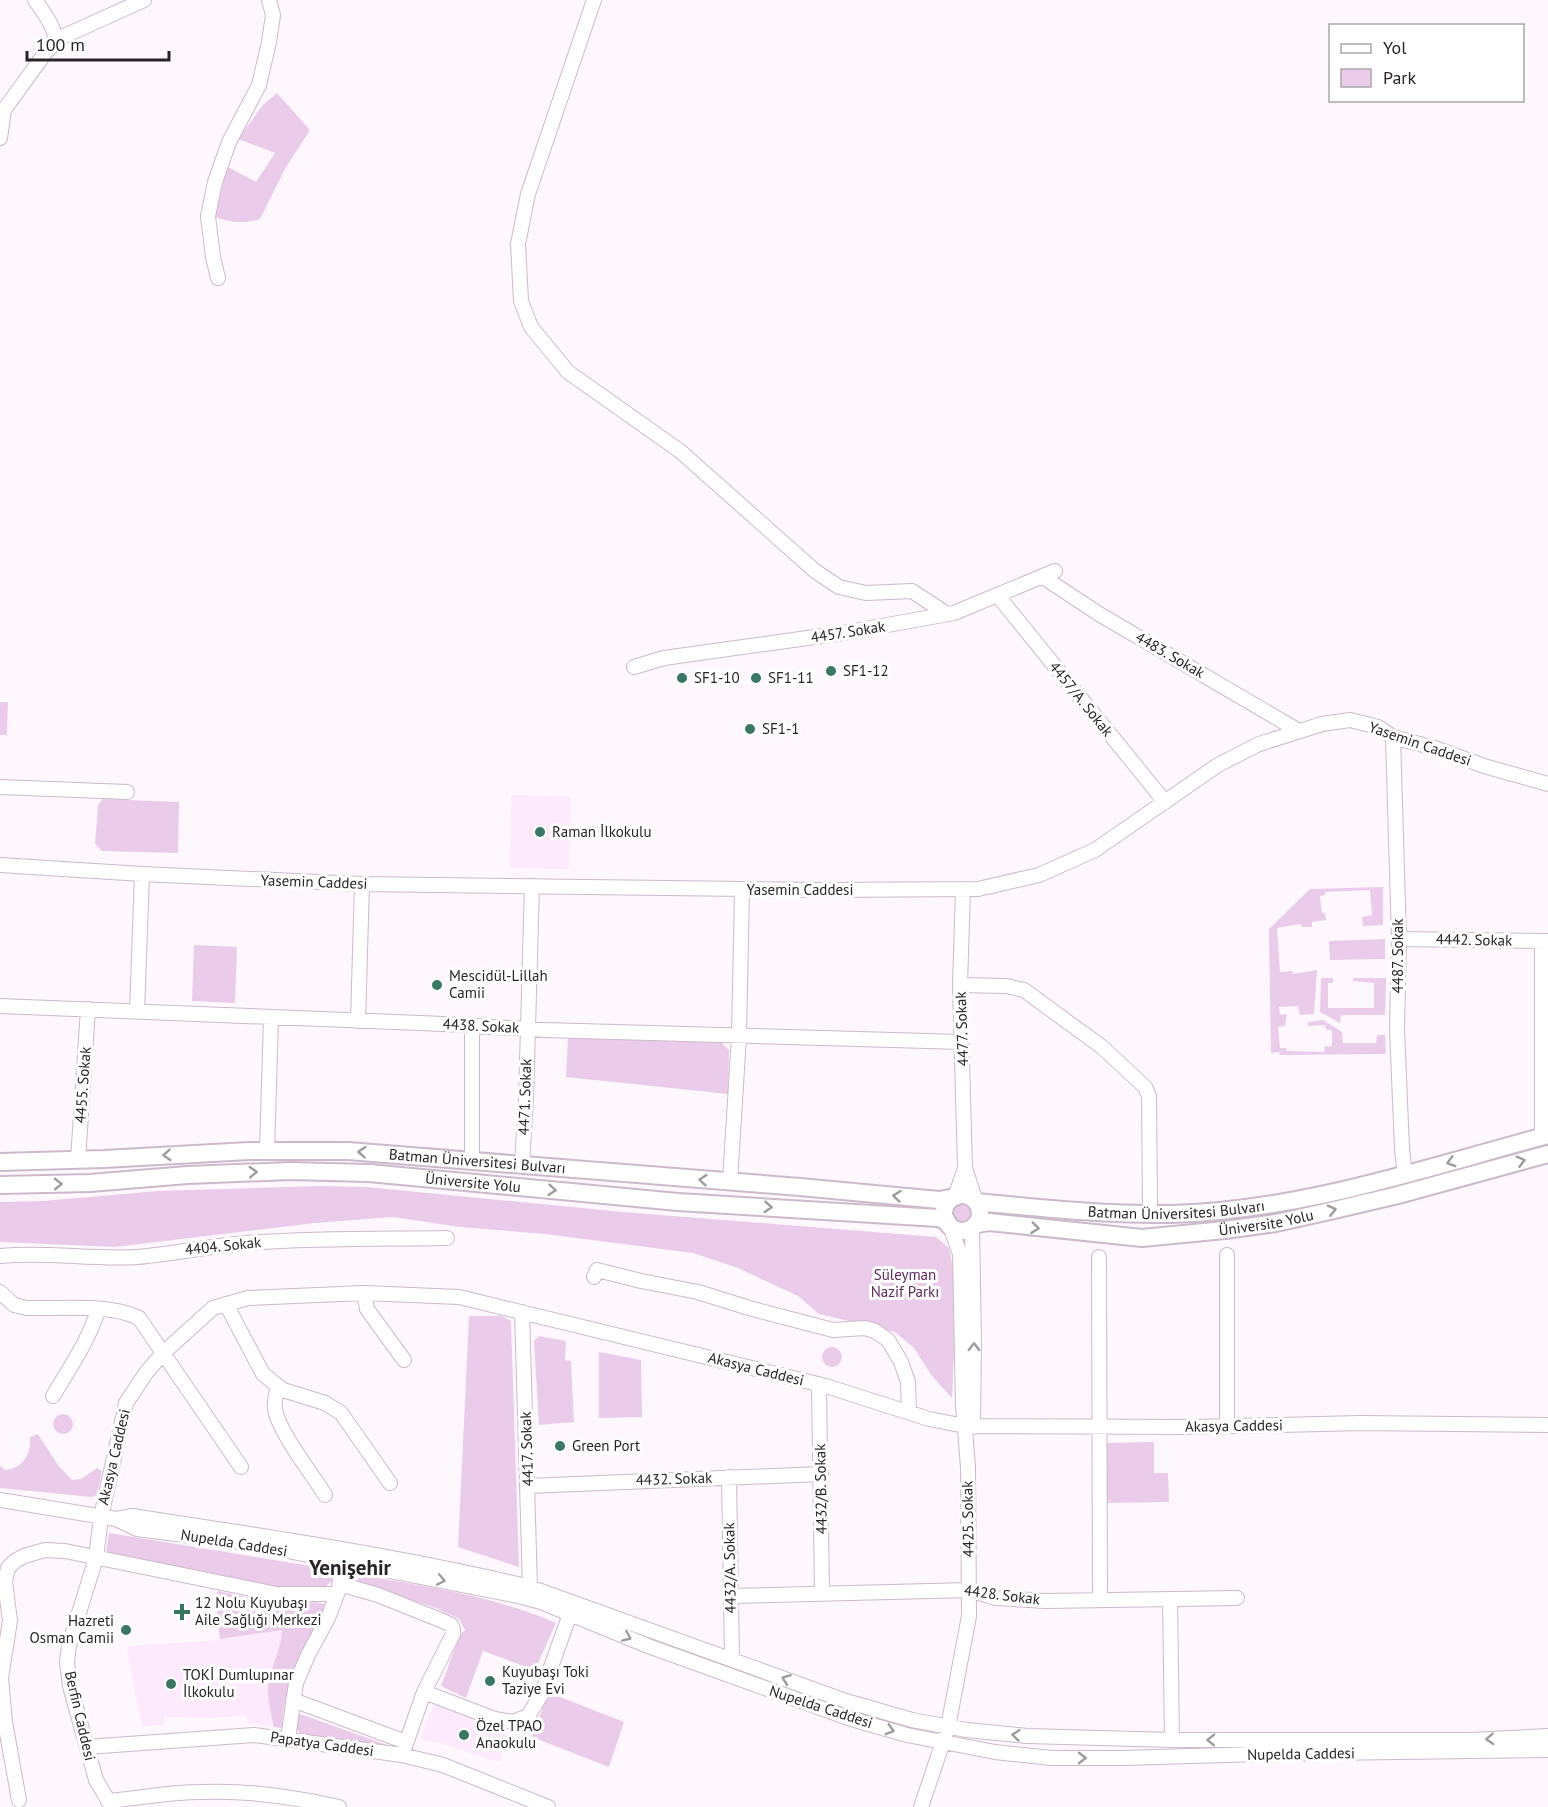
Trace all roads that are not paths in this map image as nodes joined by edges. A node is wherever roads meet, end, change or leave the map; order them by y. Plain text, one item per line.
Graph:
1 (35, 0) edge
2 (144, 0) edge
3 (269, 0) edge
4 (594, 0) edge
5 (56, 43) junction
6 (0, 138) edge
7 (218, 278) dead end
8 (1049, 574) joint
9 (998, 596) junction
10 (947, 614) junction
11 (634, 667) dead end
12 (1299, 731) junction
13 (1393, 737) junction
14 (1548, 784) edge
15 (0, 787) edge
16 (127, 792) dead end
17 (1165, 802) junction
18 (0, 865) edge
19 (142, 874) junction
20 (362, 884) junction
21 (532, 886) junction
22 (742, 889) junction
23 (963, 889) junction
24 (1399, 939) junction
25 (1545, 941) edge
26 (960, 985) junction
27 (0, 1006) edge
28 (88, 1010) junction
29 (137, 1012) junction
30 (272, 1018) junction
31 (358, 1021) junction
32 (472, 1025) junction
33 (528, 1029) junction
34 (739, 1036) junction
35 (962, 1042) junction
36 (1545, 1136) edge
37 (267, 1151) junction
38 (1548, 1154) edge
39 (78, 1160) junction
40 (472, 1161) junction
41 (0, 1162) edge
42 (522, 1164) junction
43 (965, 1168) junction
44 (1406, 1174) junction
45 (730, 1182) junction
46 (0, 1185) edge
47 (956, 1197) junction
48 (976, 1202) junction
49 (1148, 1213) junction
50 (948, 1224) junction
51 (975, 1226) junction
52 (447, 1238) dead end
53 (1227, 1255) dead end
54 (0, 1256) edge
55 (1099, 1257) dead end
56 (594, 1277) dead end
57 (0, 1292) edge
58 (364, 1293) junction
59 (226, 1304) junction
60 (98, 1310) junction
61 (522, 1312) junction
62 (163, 1353) junction
63 (404, 1360) dead end
64 (819, 1384) junction
65 (278, 1386) junction
66 (53, 1396) dead end
67 (909, 1411) junction
68 (1548, 1425) edge
69 (969, 1426) junction
70 (1227, 1426) junction
71 (1099, 1427) junction
72 (241, 1467) dead end
73 (821, 1474) junction
74 (729, 1477) junction
75 (390, 1483) dead end
76 (528, 1486) junction
77 (326, 1495) dead end
78 (0, 1500) edge
79 (101, 1516) junction
80 (341, 1556) junction
81 (96, 1558) junction
82 (530, 1587) junction
83 (338, 1589) junction
84 (969, 1590) junction
85 (822, 1594) junction
86 (731, 1596) junction
87 (1237, 1598) dead end
88 (1170, 1599) junction
89 (1100, 1600) junction
90 (570, 1614) junction
91 (732, 1659) junction
92 (424, 1692) junction
93 (293, 1700) junction
94 (948, 1727) junction
95 (1548, 1736) edge
96 (288, 1739) junction
97 (1172, 1740) junction
98 (943, 1742) junction
99 (87, 1747) junction
100 (404, 1748) junction
101 (1548, 1750) edge
102 (19, 1800) dead end
103 (110, 1804) edge
104 (339, 1807) edge
105 (548, 1807) edge
106 (921, 1807) edge

1 - 5 street
2 - 5 street
3 - 7 street
4 - 10 street
5 - 6 street
8 - 9 street, 4457. Sokak
8 - 12 street, 4483. Sokak
9 - 10 street, 4457. Sokak
9 - 17 street, 4457/A. Sokak
10 - 11 street, 4457. Sokak
12 - 13 street, Yasemin Caddesi
12 - 17 street, Yasemin Caddesi
13 - 14 street, Yasemin Caddesi
13 - 24 street, 4487. Sokak
15 - 16 street
17 - 23 street, Yasemin Caddesi
18 - 19 street, Yasemin Caddesi
19 - 20 street, Yasemin Caddesi
19 - 29 street
20 - 21 street, Yasemin Caddesi
20 - 31 street
21 - 22 street, Yasemin Caddesi
21 - 33 street, 4471. Sokak
22 - 23 street, Yasemin Caddesi
22 - 34 street
23 - 26 street, 4477. Sokak
24 - 25 street, 4442. Sokak
24 - 44 street, 4487. Sokak
25 - 36 street
26 - 35 street, 4477. Sokak
26 - 49 street
27 - 28 street, 4438. Sokak
28 - 29 street, 4438. Sokak
28 - 39 street, 4455. Sokak
29 - 30 street, 4438. Sokak
30 - 31 street, 4438. Sokak
30 - 37 street
31 - 32 street, 4438. Sokak
32 - 33 street, 4438. Sokak
32 - 40 street
33 - 34 street, 4438. Sokak
33 - 42 street, 4471. Sokak
34 - 35 street, 4438. Sokak
34 - 45 street
35 - 43 street, 4477. Sokak
36 -> 44 main road, Batman Üniversitesi Bulvarı
37 -> 39 main road, Batman Üniversitesi Bulvarı
40 -> 37 main road, Batman Üniversitesi Bulvarı
51 -> 38 main road, Üniversite Yolu
39 - 41 main road, Batman Üniversitesi Bulvarı
40 - 42 main road, Batman Üniversitesi Bulvarı
45 -> 42 main road, Batman Üniversitesi Bulvarı
43 - 47 street
43 - 48 street
44 - 49 main road, Batman Üniversitesi Bulvarı
47 -> 45 main road, Batman Üniversitesi Bulvarı
46 -> 50 main road, Üniversite Yolu
47 - 48 main road
47 - 50 main road
48 - 49 main road, Batman Üniversitesi Bulvarı
48 - 51 main road
50 - 51 main road
50 - 69 street, 4425. Sokak
69 -> 51 street
52 - 54 street, 4404. Sokak
53 - 70 street
55 - 71 street
56 - 67 street
57 - 60 street
58 - 59 street, Akasya Caddesi
58 - 61 street, Akasya Caddesi
58 - 63 street
59 - 62 street, Akasya Caddesi
59 - 65 street
60 - 62 street
60 - 66 street
61 - 64 street, Akasya Caddesi
61 - 76 street, 4417. Sokak
62 - 72 street
62 - 79 street, Akasya Caddesi
64 - 67 street, Akasya Caddesi
64 - 73 street, 4432/B. Sokak
65 - 75 street
65 - 77 street
67 - 69 street, Akasya Caddesi
68 - 70 street, Akasya Caddesi
69 - 71 street, Akasya Caddesi
69 - 84 street, 4425. Sokak
70 - 71 street, Akasya Caddesi
71 - 89 street
73 - 74 street, 4432. Sokak
73 - 85 street, 4432/B. Sokak
74 - 76 street, 4432. Sokak
74 - 86 street, 4432/A. Sokak
76 - 82 street, 4417. Sokak
78 - 79 street, Nupelda Caddesi
79 - 80 street, Nupelda Caddesi
79 - 81 street, Berfin Caddesi
80 - 82 street, Nupelda Caddesi
80 - 83 street
80 -> 90 street, Nupelda Caddesi
81 - 83 street
81 - 99 street, Berfin Caddesi
81 - 102 street
82 - 91 street, Nupelda Caddesi
83 - 92 street
83 - 93 street
84 - 85 street, 4428. Sokak
84 - 89 street, 4428. Sokak
84 - 94 street, 4425. Sokak
85 - 86 street, 4428. Sokak
86 - 91 street, 4432/A. Sokak
87 - 88 street, 4428. Sokak
88 - 89 street, 4428. Sokak
88 - 97 street
90 - 92 street
90 -> 98 street, Nupelda Caddesi
94 -> 91 street, Nupelda Caddesi
92 - 100 street
93 - 96 street
93 - 100 street
97 -> 94 street, Nupelda Caddesi
94 - 98 street, 4425. Sokak
95 -> 97 street, Nupelda Caddesi
96 - 99 street, Papatya Caddesi
96 - 100 street, Papatya Caddesi
98 -> 101 street, Nupelda Caddesi
98 - 106 street, 4425. Sokak
99 - 103 street, Berfin Caddesi
100 - 105 street, Papatya Caddesi
103 - 104 street

